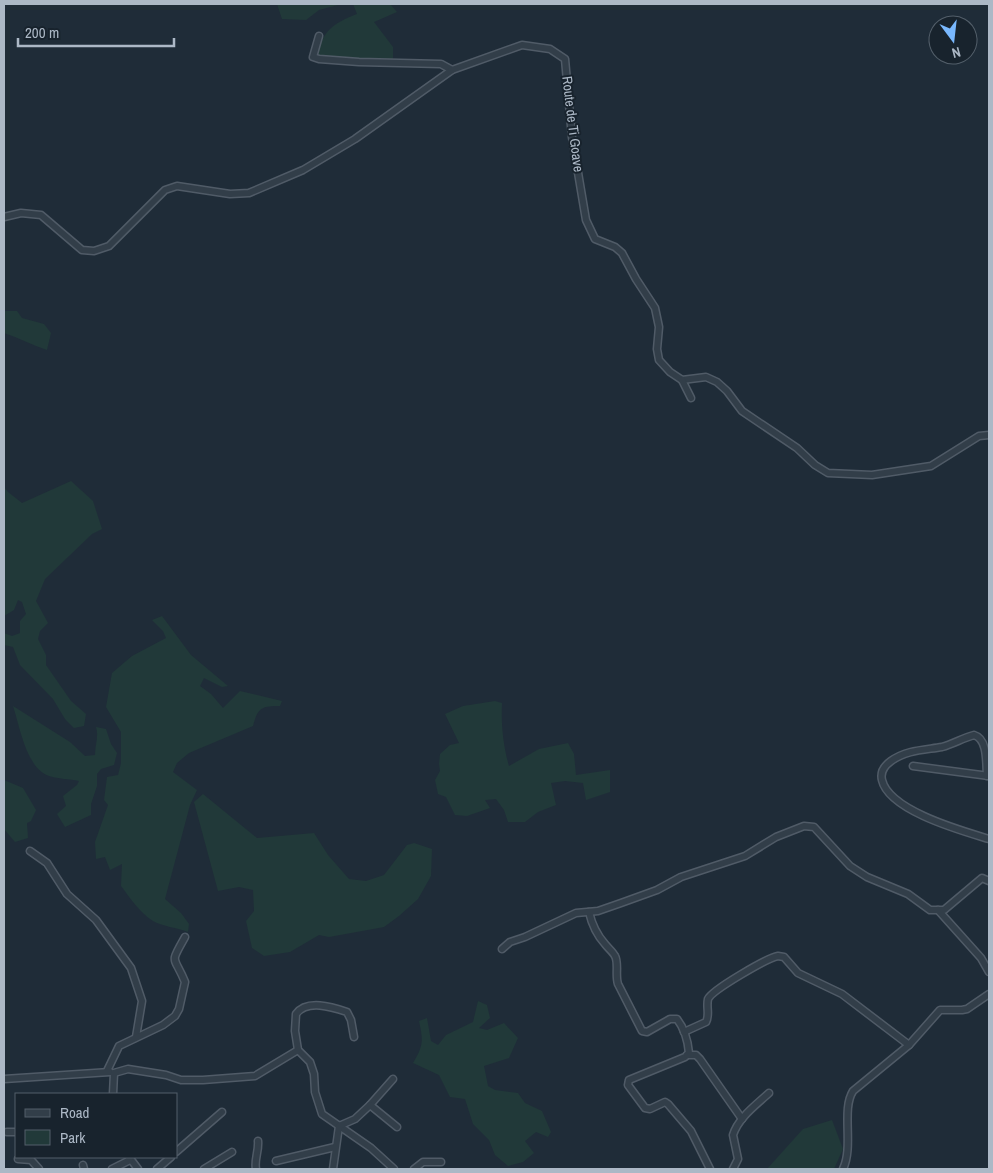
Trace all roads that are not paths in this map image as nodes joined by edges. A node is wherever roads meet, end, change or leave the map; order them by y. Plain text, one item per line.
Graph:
1 (319, 36) dead end
2 (452, 70) junction
3 (4, 217) edge
4 (682, 380) junction
5 (691, 398) dead end
6 (989, 435) edge
7 (913, 766) dead end
8 (988, 776) edge
9 (989, 839) edge
10 (30, 851) dead end
11 (989, 881) edge
12 (938, 910) junction
13 (589, 912) junction
14 (185, 937) dead end
15 (502, 949) dead end
16 (989, 972) edge
17 (989, 994) edge
18 (684, 1032) junction
19 (136, 1037) junction
20 (354, 1037) dead end
21 (908, 1045) junction
22 (298, 1050) junction
23 (687, 1055) junction
24 (110, 1072) junction
25 (4, 1079) edge
26 (393, 1079) dead end
27 (113, 1093) edge
28 (769, 1093) dead end
29 (370, 1105) junction
30 (222, 1112) dead end
31 (742, 1119) junction
32 (339, 1126) junction
33 (397, 1127) dead end
34 (7, 1132) dead end
35 (15, 1132) edge
36 (258, 1141) dead end
37 (335, 1147) junction
38 (178, 1150) edge
39 (232, 1152) dead end
40 (31, 1158) edge
41 (129, 1158) edge
42 (170, 1158) edge
43 (18, 1159) dead end
44 (276, 1161) dead end
45 (441, 1162) dead end
46 (39, 1169) edge
47 (112, 1169) edge
48 (138, 1169) edge
49 (157, 1169) edge
50 (204, 1169) edge
51 (256, 1169) edge
52 (333, 1169) edge
53 (394, 1169) edge
54 (414, 1169) edge
55 (710, 1169) edge
56 (733, 1169) edge
57 (843, 1169) edge

1 - 2 street
2 - 3 street, Route de Ti Goave
2 - 4 street, Route de Ti Goave
4 - 5 street
4 - 6 street
7 - 8 street
8 - 9 street
10 - 19 street
11 - 12 street
12 - 13 street
12 - 16 street
13 - 15 street
13 - 18 street
14 - 19 street
17 - 21 street
18 - 21 street
18 - 23 street
19 - 24 street
20 - 22 street
21 - 57 street
22 - 24 street
22 - 32 street
23 - 31 street
23 - 55 street
24 - 25 street
24 - 27 street
26 - 29 street
28 - 31 street
29 - 32 street
29 - 33 street
30 - 38 street
31 - 56 street
32 - 37 street
32 - 53 street
34 - 35 street
36 - 51 street
37 - 44 street
37 - 52 street
39 - 50 street
40 - 43 street
40 - 46 street
41 - 47 street
41 - 48 street
42 - 49 street
45 - 54 street

